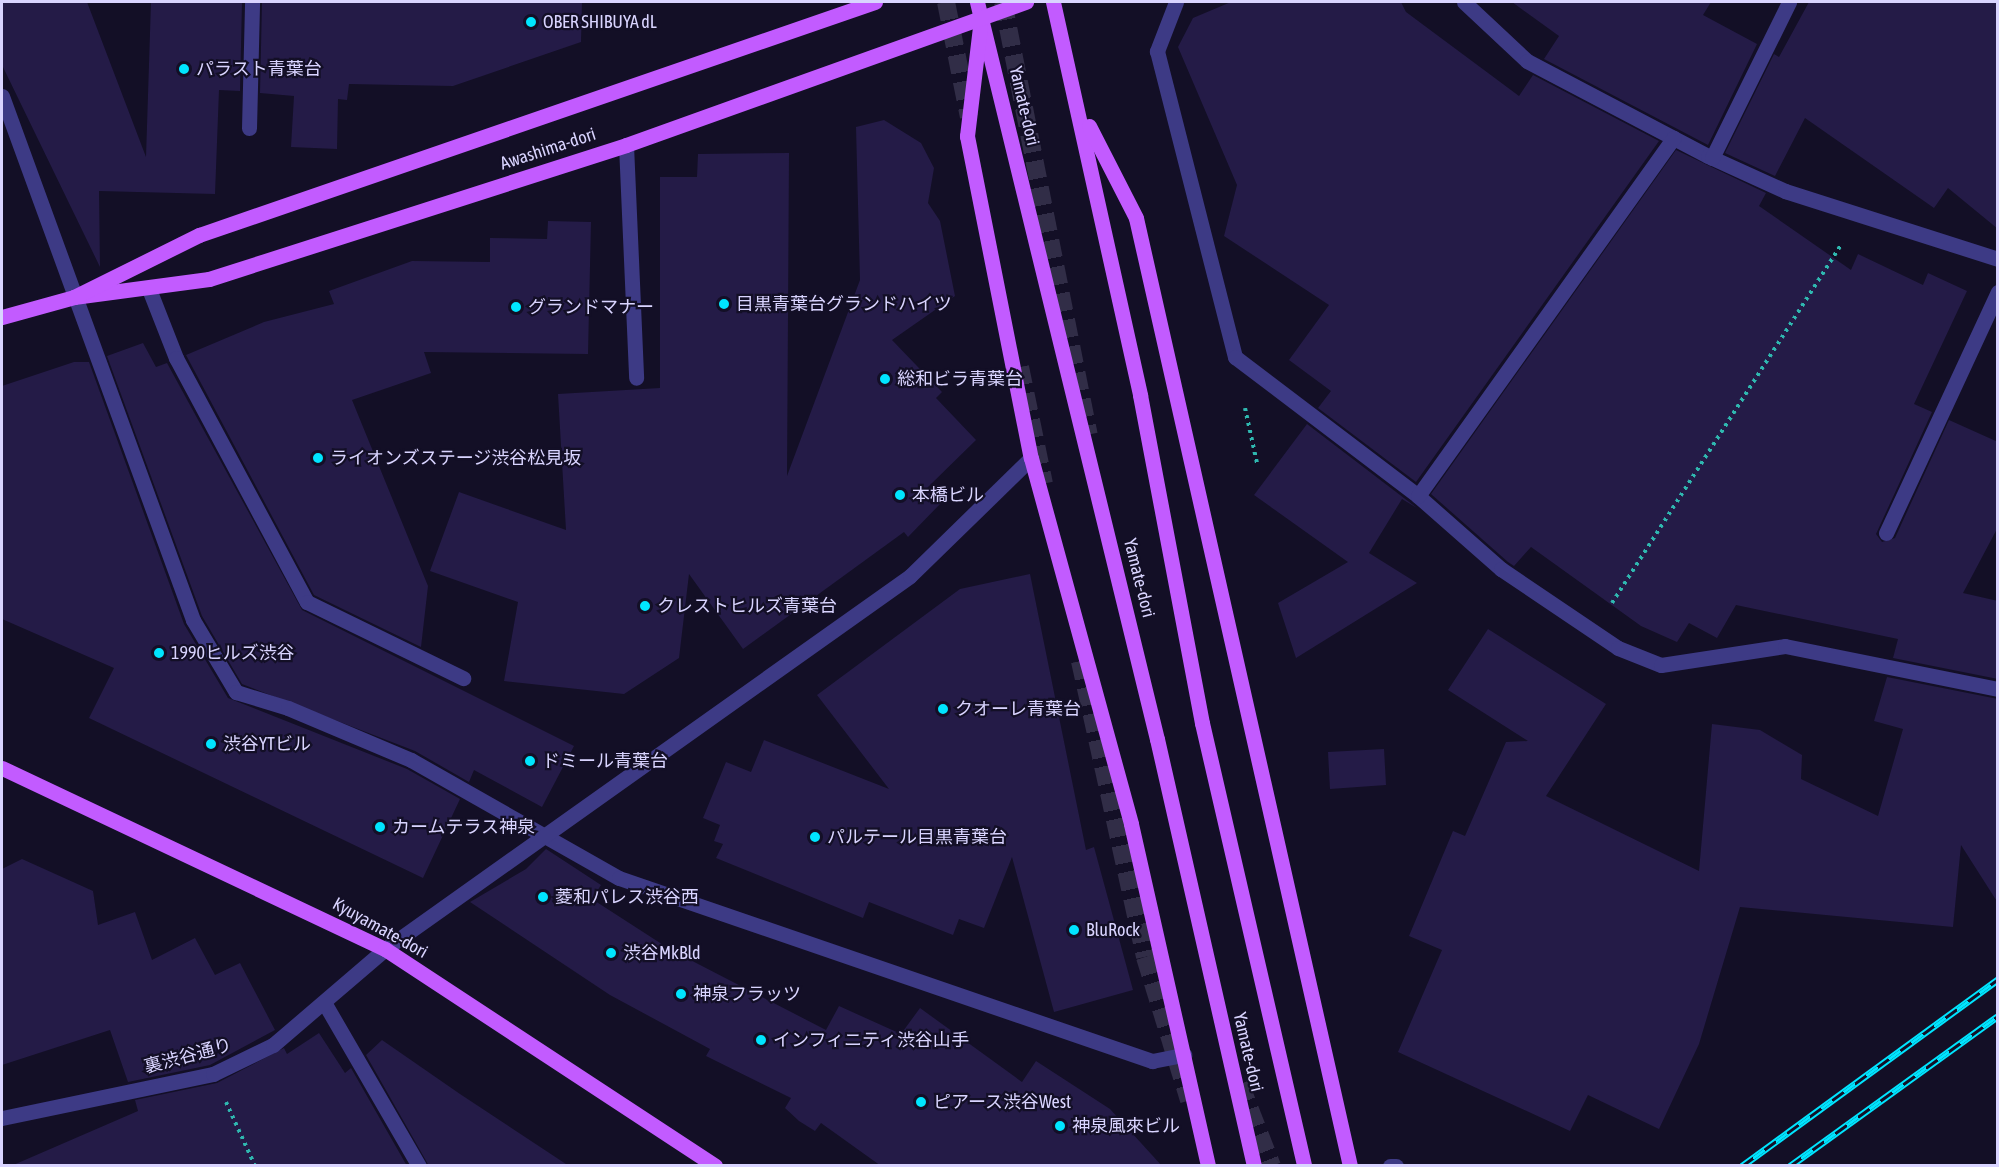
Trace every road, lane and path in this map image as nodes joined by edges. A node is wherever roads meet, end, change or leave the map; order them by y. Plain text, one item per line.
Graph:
1 (252, 2) edge
2 (875, 2) edge
3 (977, 2) edge
4 (1026, 2) edge
5 (1053, 2) edge
6 (1176, 2) edge
7 (1464, 2) edge
8 (1788, 2) edge
9 (981, 18) junction
10 (2, 96) edge
11 (1079, 107) junction
12 (249, 128) dead end
13 (1673, 138) junction
14 (626, 145) junction
15 (1712, 158) junction
16 (1859, 217) junction
17 (1998, 259) edge
18 (148, 289) junction
19 (1998, 292) edge
20 (74, 297) junction
21 (2, 317) edge
22 (636, 378) dead end
23 (1030, 458) junction
24 (1418, 496) junction
25 (1886, 532) dead end
26 (1593, 633) junction
27 (463, 678) dead end
28 (1998, 689) edge
29 (2, 768) edge
30 (546, 836) junction
31 (385, 950) junction
32 (325, 1004) junction
33 (1184, 1054) junction
34 (213, 1074) junction
35 (2, 1118) edge
36 (255, 1166) edge
37 (419, 1166) edge
38 (715, 1166) edge
39 (1208, 1166) edge
40 (1254, 1166) edge
41 (1304, 1166) edge
42 (1350, 1166) edge
43 (1390, 1166) edge
44 (1396, 1166) edge

1 - 12 street
2 - 20 main road, Awashima-dori
3 - 9 main road, Yamate-dori
4 - 9 main road, Awashima-dori
5 - 11 main road, Yamate-dori
6 - 24 street
7 - 13 street
8 - 15 street
9 - 14 main road, Awashima-dori
9 - 23 main road
9 - 40 main road, Yamate-dori
10 - 20 street
11 - 41 main road, Yamate-dori
11 - 42 main road
13 - 15 street
13 - 24 street
14 - 18 main road, Awashima-dori
14 - 22 street
15 - 16 street
16 - 17 street
16 - 26 path
18 - 20 main road, Awashima-dori
18 - 27 street
19 - 25 street
20 - 21 main road, Awashima-dori
20 - 30 street
23 - 30 street, 裏渋谷通り
23 - 33 main road
24 - 26 street
26 - 28 street
29 - 31 main road, Kyuyamate-dori
30 - 31 street, 裏渋谷通り
30 - 33 street
31 - 32 street, 裏渋谷通り
31 - 38 main road, Kyuyamate-dori
32 - 34 street, 裏渋谷通り
32 - 37 street
33 - 39 main road
34 - 35 street, 裏渋谷通り
34 - 36 path
43 - 44 street

